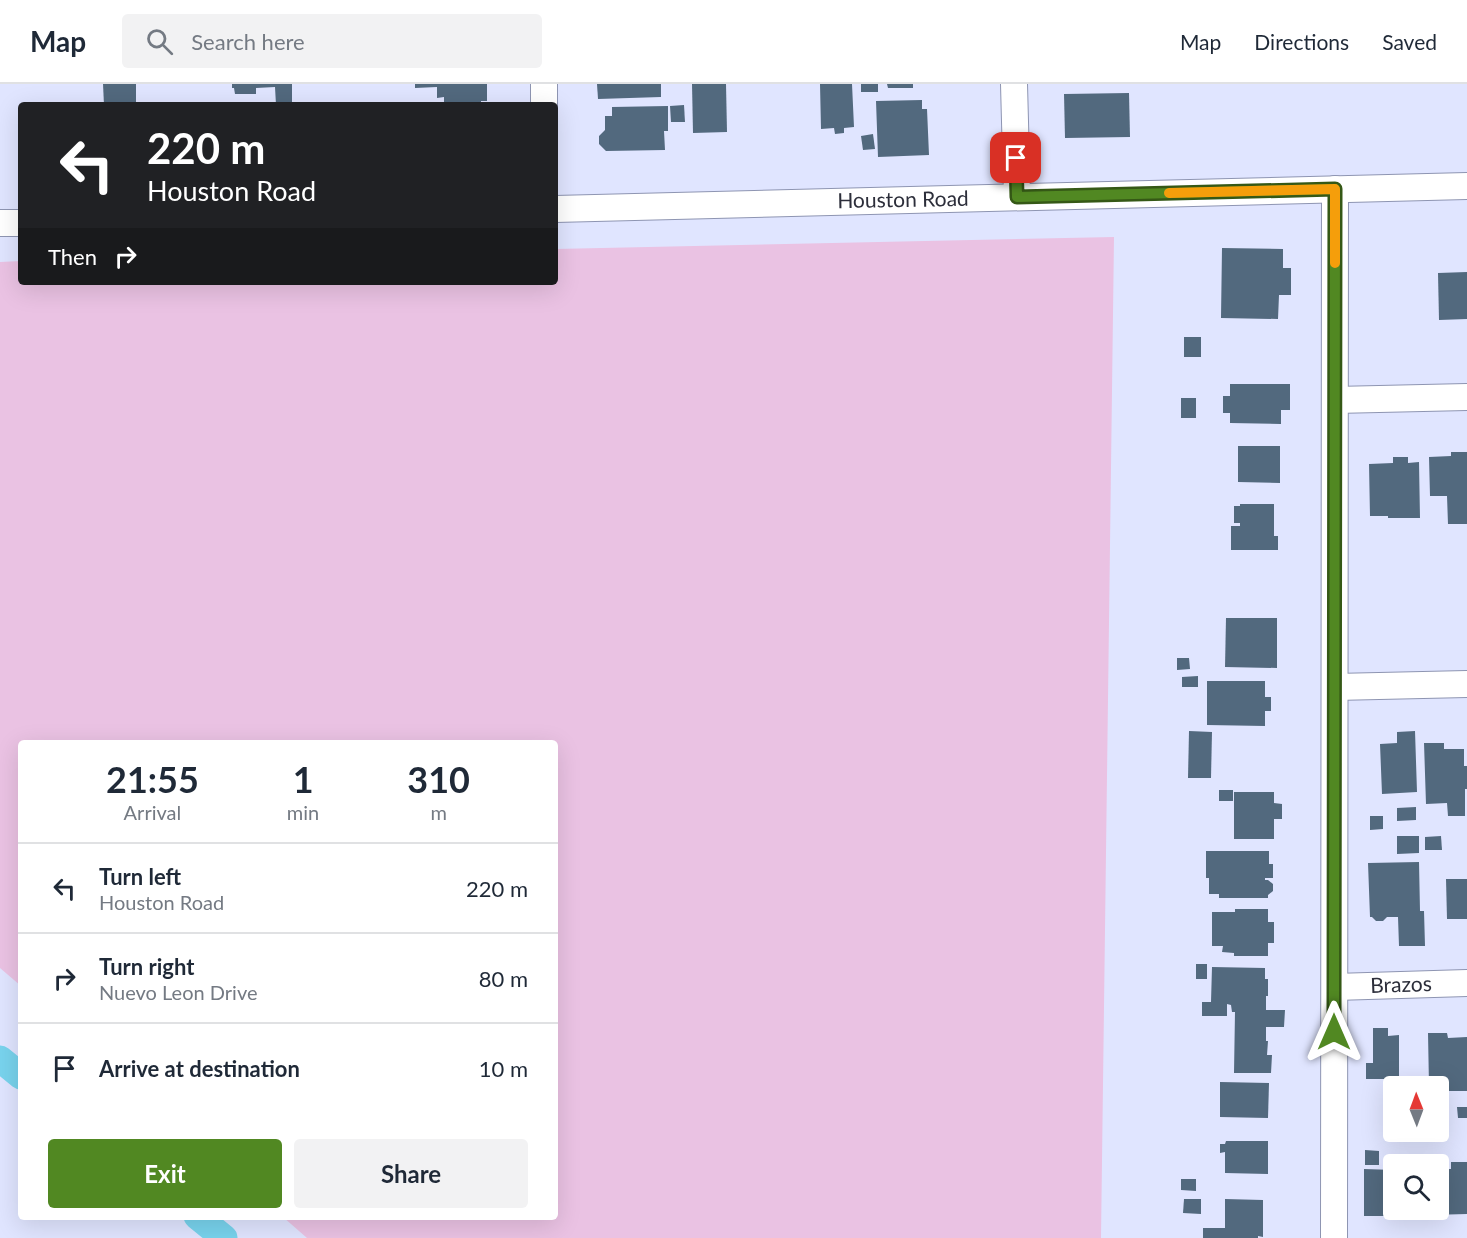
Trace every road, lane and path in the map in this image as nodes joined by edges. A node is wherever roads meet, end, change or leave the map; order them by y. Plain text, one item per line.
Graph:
1 (544, 84) edge
2 (1014, 84) edge
3 (544, 102) edge
4 (1467, 186) edge
5 (1335, 189) junction
6 (1017, 197) junction
7 (558, 209) edge
8 (0, 223) edge
9 (18, 223) edge
10 (1467, 397) edge
11 (1335, 400) junction
12 (1467, 684) edge
13 (1335, 687) junction
14 (1467, 983) edge
15 (1335, 987) junction
16 (1334, 1238) edge

1 - 3 street
2 - 6 street
4 - 5 street, Houston Road
5 - 6 street, Houston Road
5 - 11 street
6 - 7 street, Houston Road
8 - 9 street
10 - 11 street
11 - 13 street
12 - 13 street
13 - 15 street
14 - 15 street, Brazos
15 - 16 street

